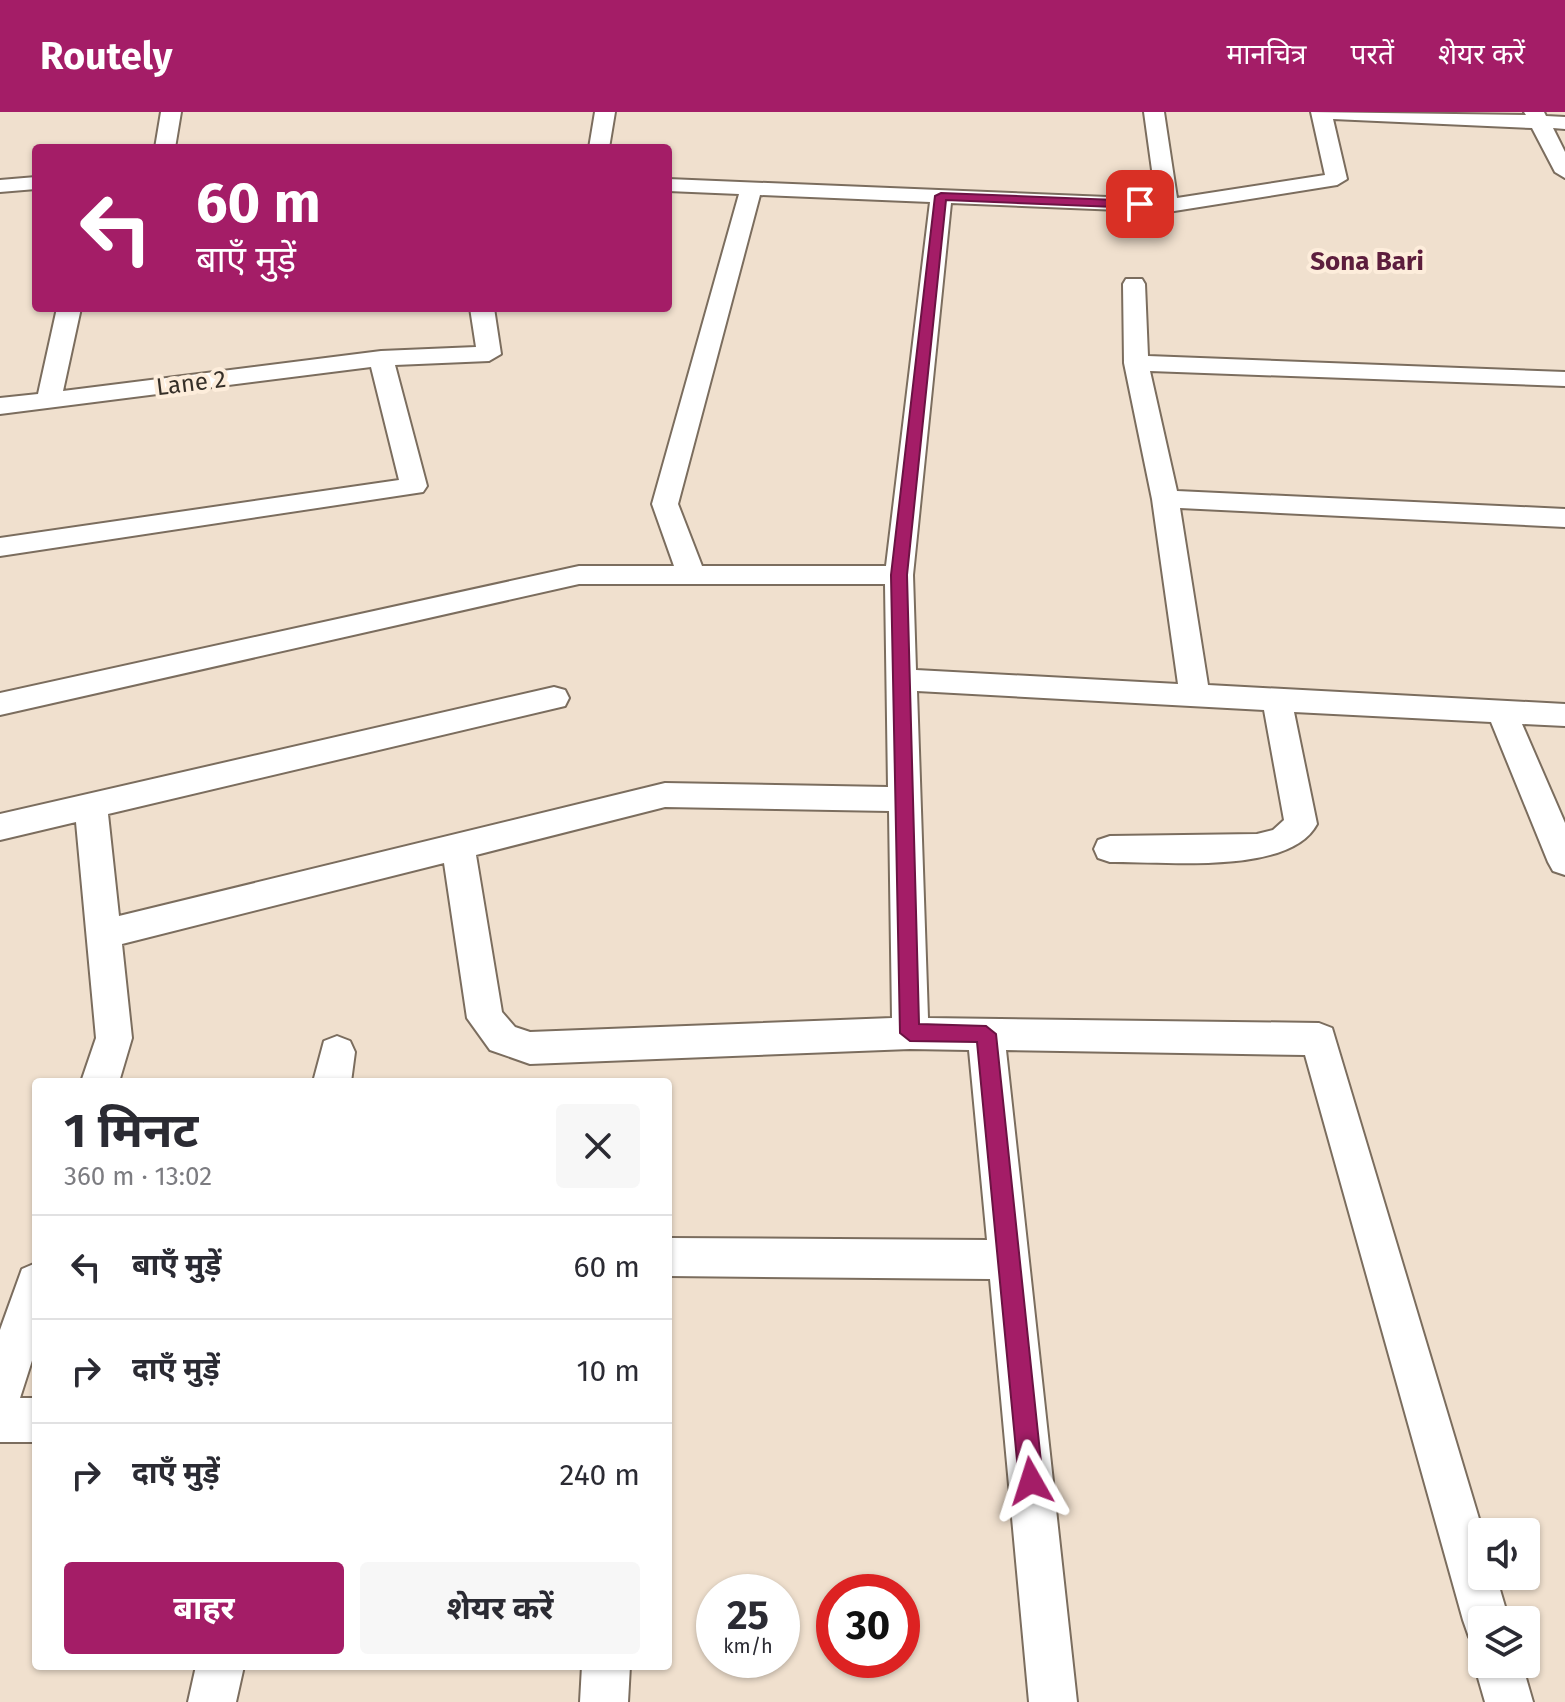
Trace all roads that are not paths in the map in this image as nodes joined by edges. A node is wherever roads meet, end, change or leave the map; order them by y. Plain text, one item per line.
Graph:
1 (171, 112) edge
2 (605, 112) edge
3 (1154, 112) edge
4 (1321, 112) edge
5 (1537, 117) edge
6 (1565, 123) edge
7 (166, 144) edge
8 (600, 144) edge
9 (1565, 172) edge
10 (32, 183) edge
11 (672, 185) edge
12 (0, 186) edge
13 (751, 188) junction
14 (941, 196) junction
15 (1168, 206) junction
16 (1134, 284) dead end
17 (68, 312) edge
18 (483, 312) edge
19 (381, 358) junction
20 (1136, 363) junction
21 (1565, 379) edge
22 (49, 400) junction
23 (0, 406) edge
24 (1165, 499) junction
25 (1565, 518) edge
26 (0, 547) edge
27 (691, 575) junction
28 (899, 575) junction
29 (903, 680) junction
30 (1195, 696) junction
31 (554, 698) dead end
32 (1277, 701) junction
33 (0, 704) edge
34 (1503, 714) junction
35 (1565, 715) edge
36 (902, 799) junction
37 (91, 806) junction
38 (0, 827) edge
39 (458, 847) junction
40 (1110, 849) dead end
41 (1565, 862) edge
42 (101, 935) junction
43 (910, 1033) junction
44 (986, 1034) junction
45 (101, 1078) edge
46 (672, 1257) edge
47 (1008, 1260) junction
48 (32, 1295) edge
49 (0, 1395) edge
50 (0, 1420) edge
51 (32, 1420) edge
52 (1482, 1606) edge
53 (219, 1670) edge
54 (606, 1670) edge
55 (1502, 1678) edge
56 (212, 1702) edge
57 (604, 1702) edge
58 (1053, 1702) edge
59 (1509, 1702) edge

1 - 7 street
2 - 8 street
3 - 15 street
4 - 5 street
4 - 15 street
5 - 6 street
5 - 9 street
10 - 12 street
11 - 13 street
13 - 14 street
13 - 27 street
14 - 15 street
14 - 28 street
16 - 20 street
17 - 22 street
18 - 19 street, Lane 2
19 - 22 street, Lane 2
19 - 26 street
20 - 21 street
20 - 24 street
22 - 23 street, Lane 2
24 - 25 street
24 - 30 street
27 - 28 street
27 - 33 street
28 - 29 street
29 - 30 street
29 - 36 street
30 - 32 street
31 - 37 street
32 - 34 street
32 - 40 street
34 - 35 street
34 - 41 street
36 - 39 street
36 - 43 street
37 - 38 street
37 - 42 street
39 - 42 street
39 - 43 street
42 - 45 street
43 - 44 street
44 - 47 street
44 - 52 street
46 - 47 street
47 - 58 street
48 - 49 street
50 - 51 street
53 - 56 street
54 - 57 street
55 - 59 street

